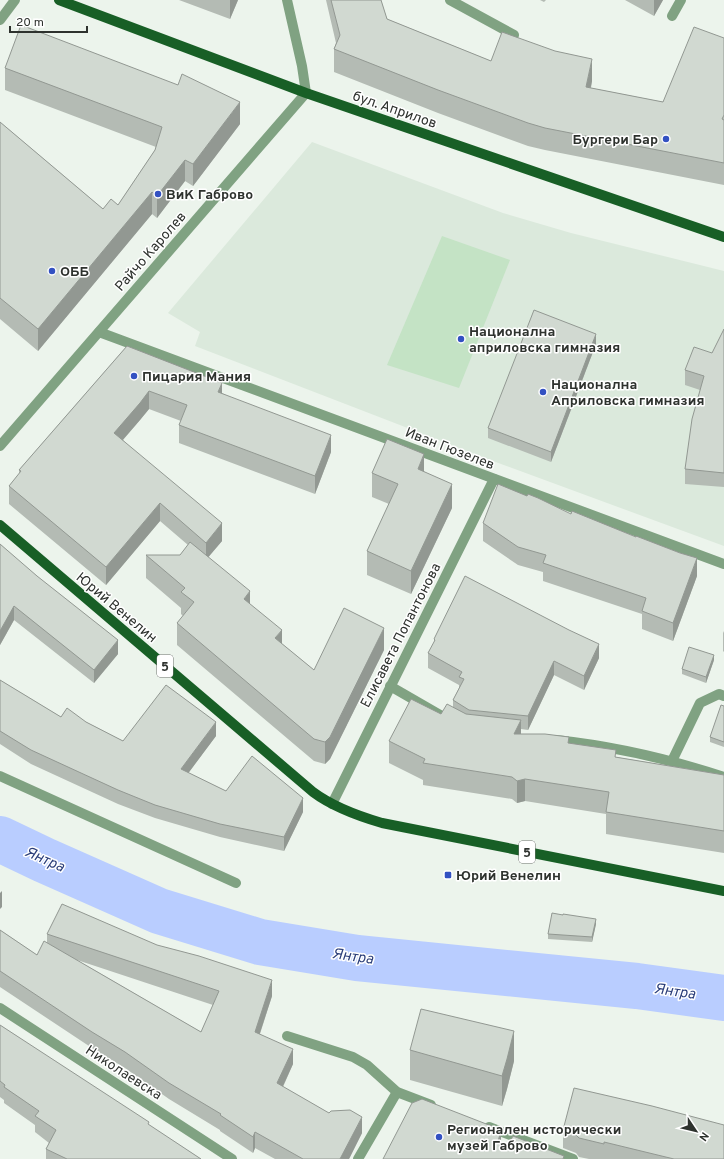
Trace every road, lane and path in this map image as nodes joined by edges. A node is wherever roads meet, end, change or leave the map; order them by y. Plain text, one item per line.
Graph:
1 (14, 0) edge
2 (59, 0) edge
3 (287, 0) edge
4 (450, 0) edge
5 (682, 0) edge
6 (672, 16) dead end
7 (0, 20) edge
8 (514, 35) edge
9 (306, 93) junction
10 (724, 237) edge
11 (99, 332) junction
12 (0, 446) edge
13 (494, 479) junction
14 (0, 525) edge
15 (724, 564) edge
16 (390, 686) junction
17 (724, 696) edge
18 (454, 723) edge
19 (544, 738) edge
20 (672, 761) junction
21 (0, 776) edge
22 (724, 777) edge
23 (332, 804) junction
24 (236, 883) dead end
25 (724, 891) edge
26 (0, 1008) edge
27 (287, 1036) dead end
28 (397, 1092) junction
29 (442, 1109) edge
30 (478, 1122) edge
31 (513, 1136) junction
32 (508, 1147) edge
33 (232, 1159) edge
34 (358, 1159) edge
35 (573, 1159) edge

1 - 7 street
2 - 9 main road, бул. Априлов
3 - 9 street
4 - 8 street
5 - 6 street
9 - 10 main road, бул. Априлов
9 - 11 street, Райчо Каролев
11 - 12 street, Райчо Каролев
11 - 13 street, Иван Гюзелев
13 - 15 street, Иван Гюзелев
13 - 16 street, Елисавета Попантонова
14 - 23 main road, Юрий Венелин / 5
16 - 18 street
16 - 23 street, Елисавета Попантонова
17 - 20 street
19 - 20 street
20 - 22 street
21 - 24 street
23 - 25 main road, Юрий Венелин / 5
26 - 33 street, Николаевска
27 - 28 street
28 - 29 street
28 - 34 street
30 - 31 street
31 - 32 street
31 - 35 street

